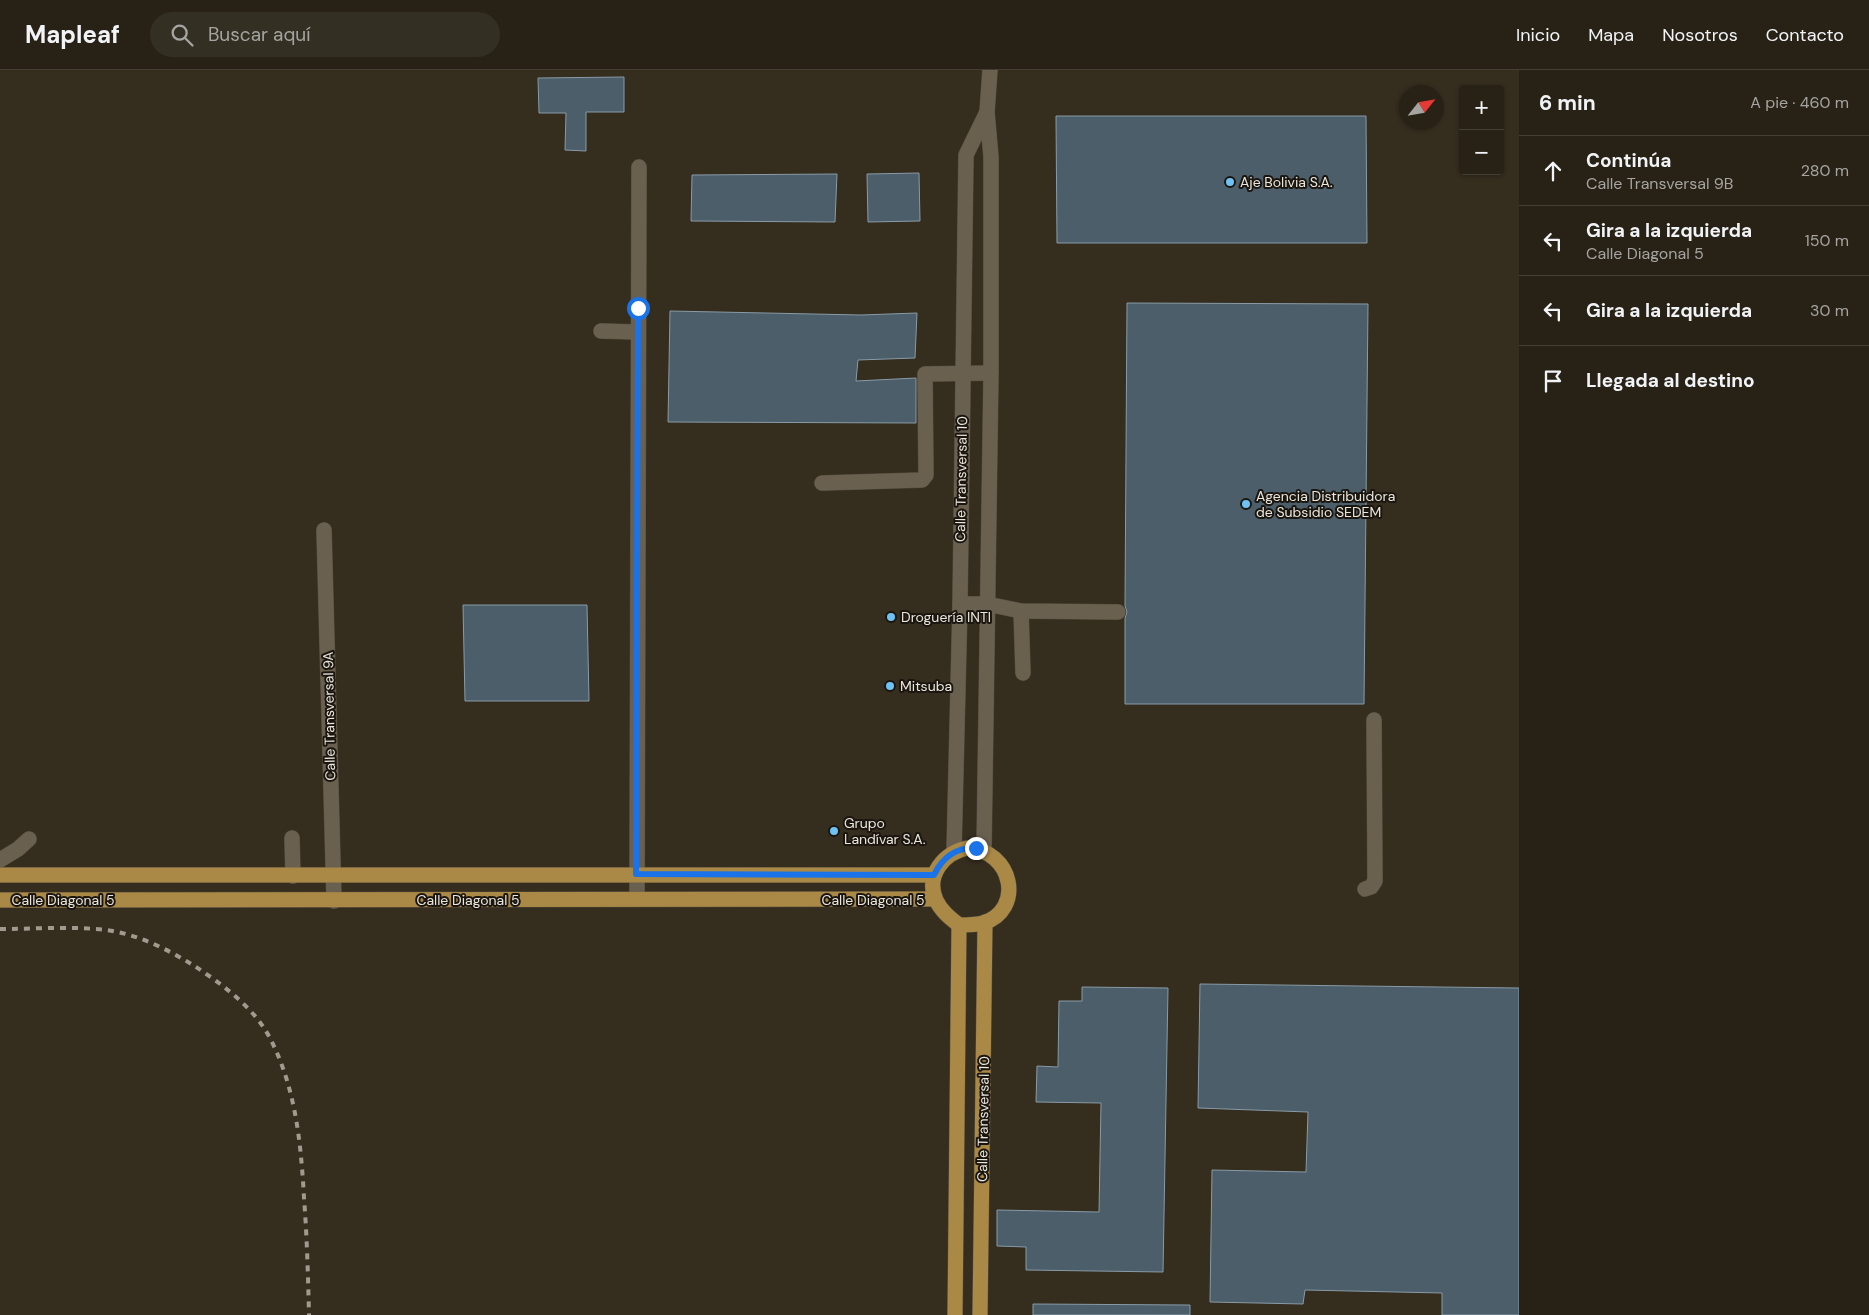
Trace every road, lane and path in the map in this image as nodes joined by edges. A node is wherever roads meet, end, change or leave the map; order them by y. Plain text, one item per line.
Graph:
1 (990, 70) edge
2 (987, 112) junction
3 (639, 167) dead end
4 (601, 331) dead end
5 (638, 332) junction
6 (962, 373) junction
7 (991, 373) junction
8 (822, 483) dead end
9 (324, 530) dead end
10 (960, 604) junction
11 (987, 604) junction
12 (1021, 611) junction
13 (1118, 612) dead end
14 (1023, 673) dead end
15 (1374, 720) dead end
16 (292, 838) dead end
17 (29, 839) dead end
18 (984, 850) junction
19 (954, 852) junction
20 (0, 860) edge
21 (636, 874) junction
22 (0, 875) edge
23 (934, 875) junction
24 (293, 876) junction
25 (332, 876) junction
26 (1365, 889) dead end
27 (636, 899) junction
28 (935, 899) junction
29 (0, 900) edge
30 (334, 901) junction
31 (985, 922) junction
32 (959, 925) junction
33 (955, 1273) junction
34 (981, 1274) junction
35 (955, 1315) edge
36 (980, 1315) edge

1 - 2 street, Calle Transversal 10
2 - 6 street, Calle Transversal 10
2 - 7 street, Calle Transversal 10
3 - 5 street
4 - 5 street
5 - 21 street
6 - 7 street
6 - 8 street
6 - 10 street, Calle Transversal 10
7 - 11 street, Calle Transversal 10
9 - 25 street, Calle Transversal 9A
10 - 11 street
10 - 19 street, Calle Transversal 10
11 - 12 street
11 - 18 street, Calle Transversal 10
12 - 13 street
12 - 14 street
15 - 26 street
16 - 24 street
17 - 20 street
18 - 19 main road
18 - 31 main road
19 - 23 main road
21 - 23 main road, Calle Diagonal 5
21 - 25 main road, Calle Diagonal 5
21 - 27 street
22 - 24 main road, Calle Diagonal 5
23 - 28 main road
24 - 25 main road, Calle Diagonal 5
25 - 30 street, Calle Transversal 9A
27 - 28 main road, Calle Diagonal 5
27 - 30 main road, Calle Diagonal 5
28 - 32 main road
29 - 30 main road, Calle Diagonal 5
31 - 32 main road
31 - 34 main road, Calle Transversal 10
32 - 33 main road, Calle Transversal 10
33 - 34 main road
33 - 35 main road, Calle Transversal 10
34 - 36 main road, Calle Transversal 10

